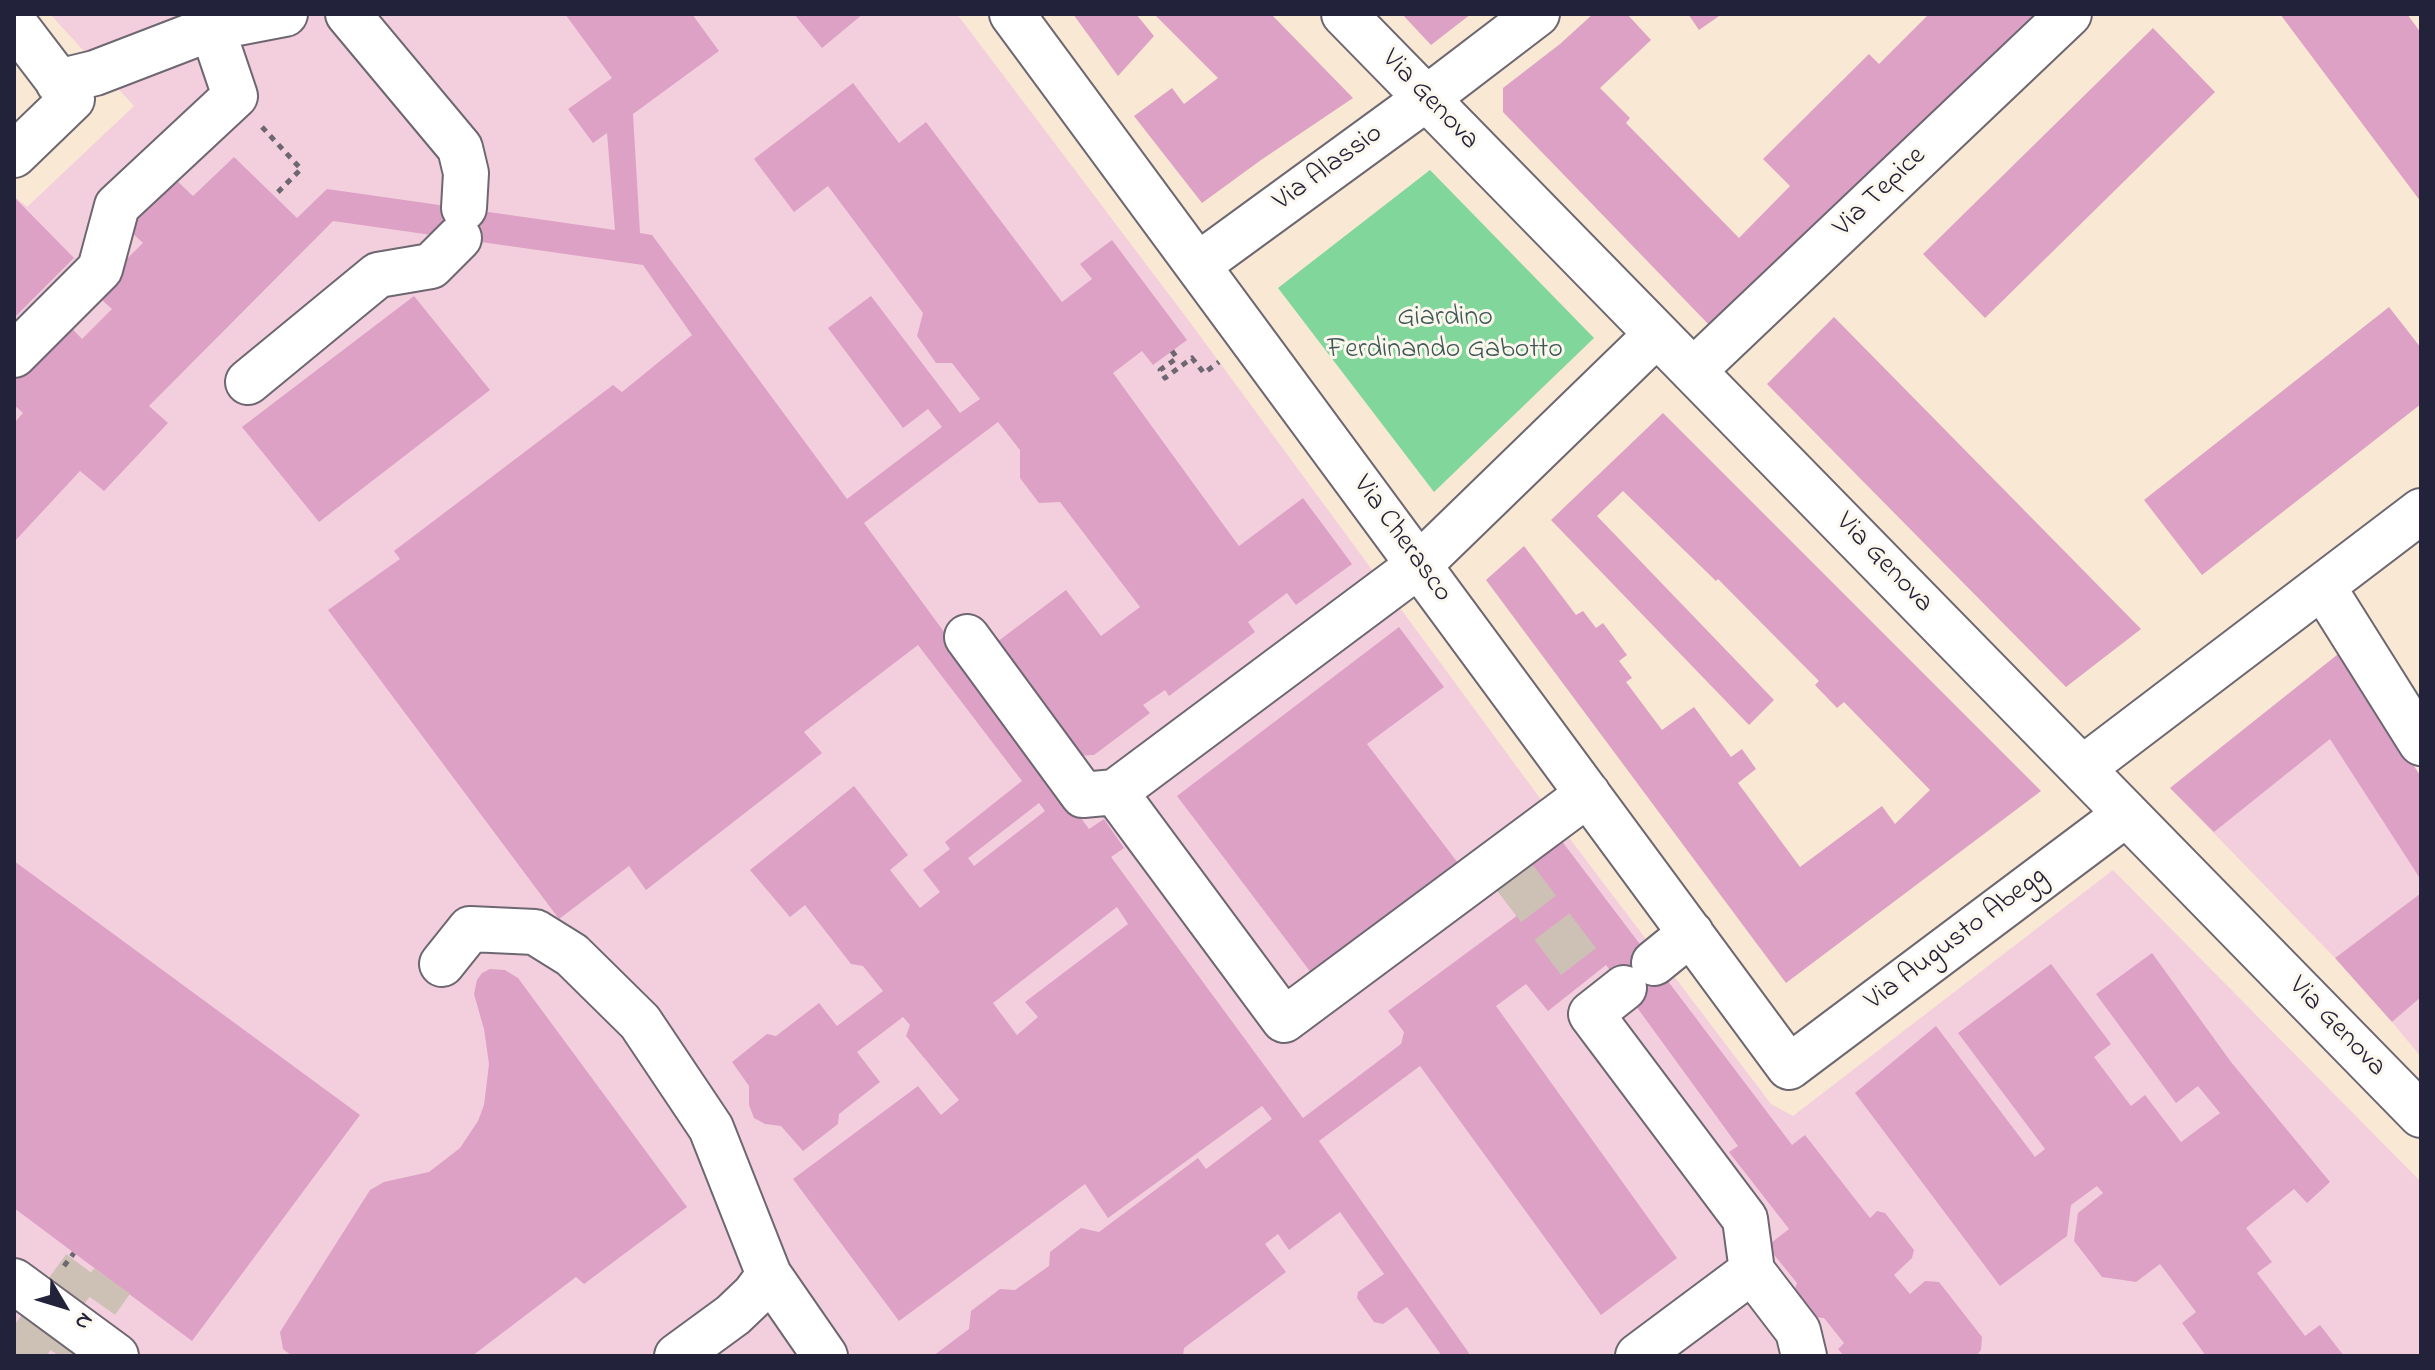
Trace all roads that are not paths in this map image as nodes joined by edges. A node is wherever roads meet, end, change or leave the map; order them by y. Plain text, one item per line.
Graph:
1 (285, 14) edge
2 (348, 14) edge
3 (1012, 14) edge
4 (1344, 14) edge
5 (1537, 14) edge
6 (2069, 14) edge
7 (14, 23) edge
8 (212, 28) junction
9 (58, 82) junction
10 (1427, 98) junction
11 (14, 155) edge
12 (1198, 265) junction
13 (1657, 334) junction
14 (14, 355) edge
15 (1693, 371) junction
16 (248, 382) dead end
17 (2421, 511) edge
18 (1419, 565) junction
19 (2323, 587) junction
20 (967, 637) dead end
21 (2421, 743) edge
22 (2083, 768) junction
23 (1115, 792) junction
24 (1588, 794) junction
25 (2126, 814) junction
26 (1691, 933) junction
27 (442, 964) dead end
28 (1789, 1067) joint
29 (2421, 1115) edge
30 (1752, 1271) junction
31 (769, 1275) junction
32 (14, 1281) edge
33 (116, 1356) edge
34 (677, 1356) edge
35 (825, 1356) edge
36 (1638, 1356) edge
37 (1804, 1356) edge

1 - 8 street
2 - 16 street
3 - 12 street, Via Cherasco
4 - 10 street, Via Genova
5 - 10 street, Via Alassio
6 - 15 street, Via Tepice
7 - 9 street
8 - 9 street
8 - 14 street
9 - 11 street
10 - 12 street, Via Alassio
10 - 13 street, Via Genova
12 - 18 street, Via Cherasco
13 - 15 street, Via Genova
13 - 18 street
15 - 22 street, Via Genova
17 - 19 street
18 - 23 street
18 - 24 street, Via Cherasco
19 - 21 street
19 - 22 street
20 - 23 street
22 - 25 street, Via Genova
23 - 24 street
24 - 26 street, Via Cherasco
25 - 28 street, Via Augusto Abegg
25 - 29 street, Via Genova
26 - 28 street, Via Cherasco
26 - 30 street
27 - 31 street
30 - 36 street
30 - 37 street
31 - 34 street
31 - 35 street
32 - 33 street

